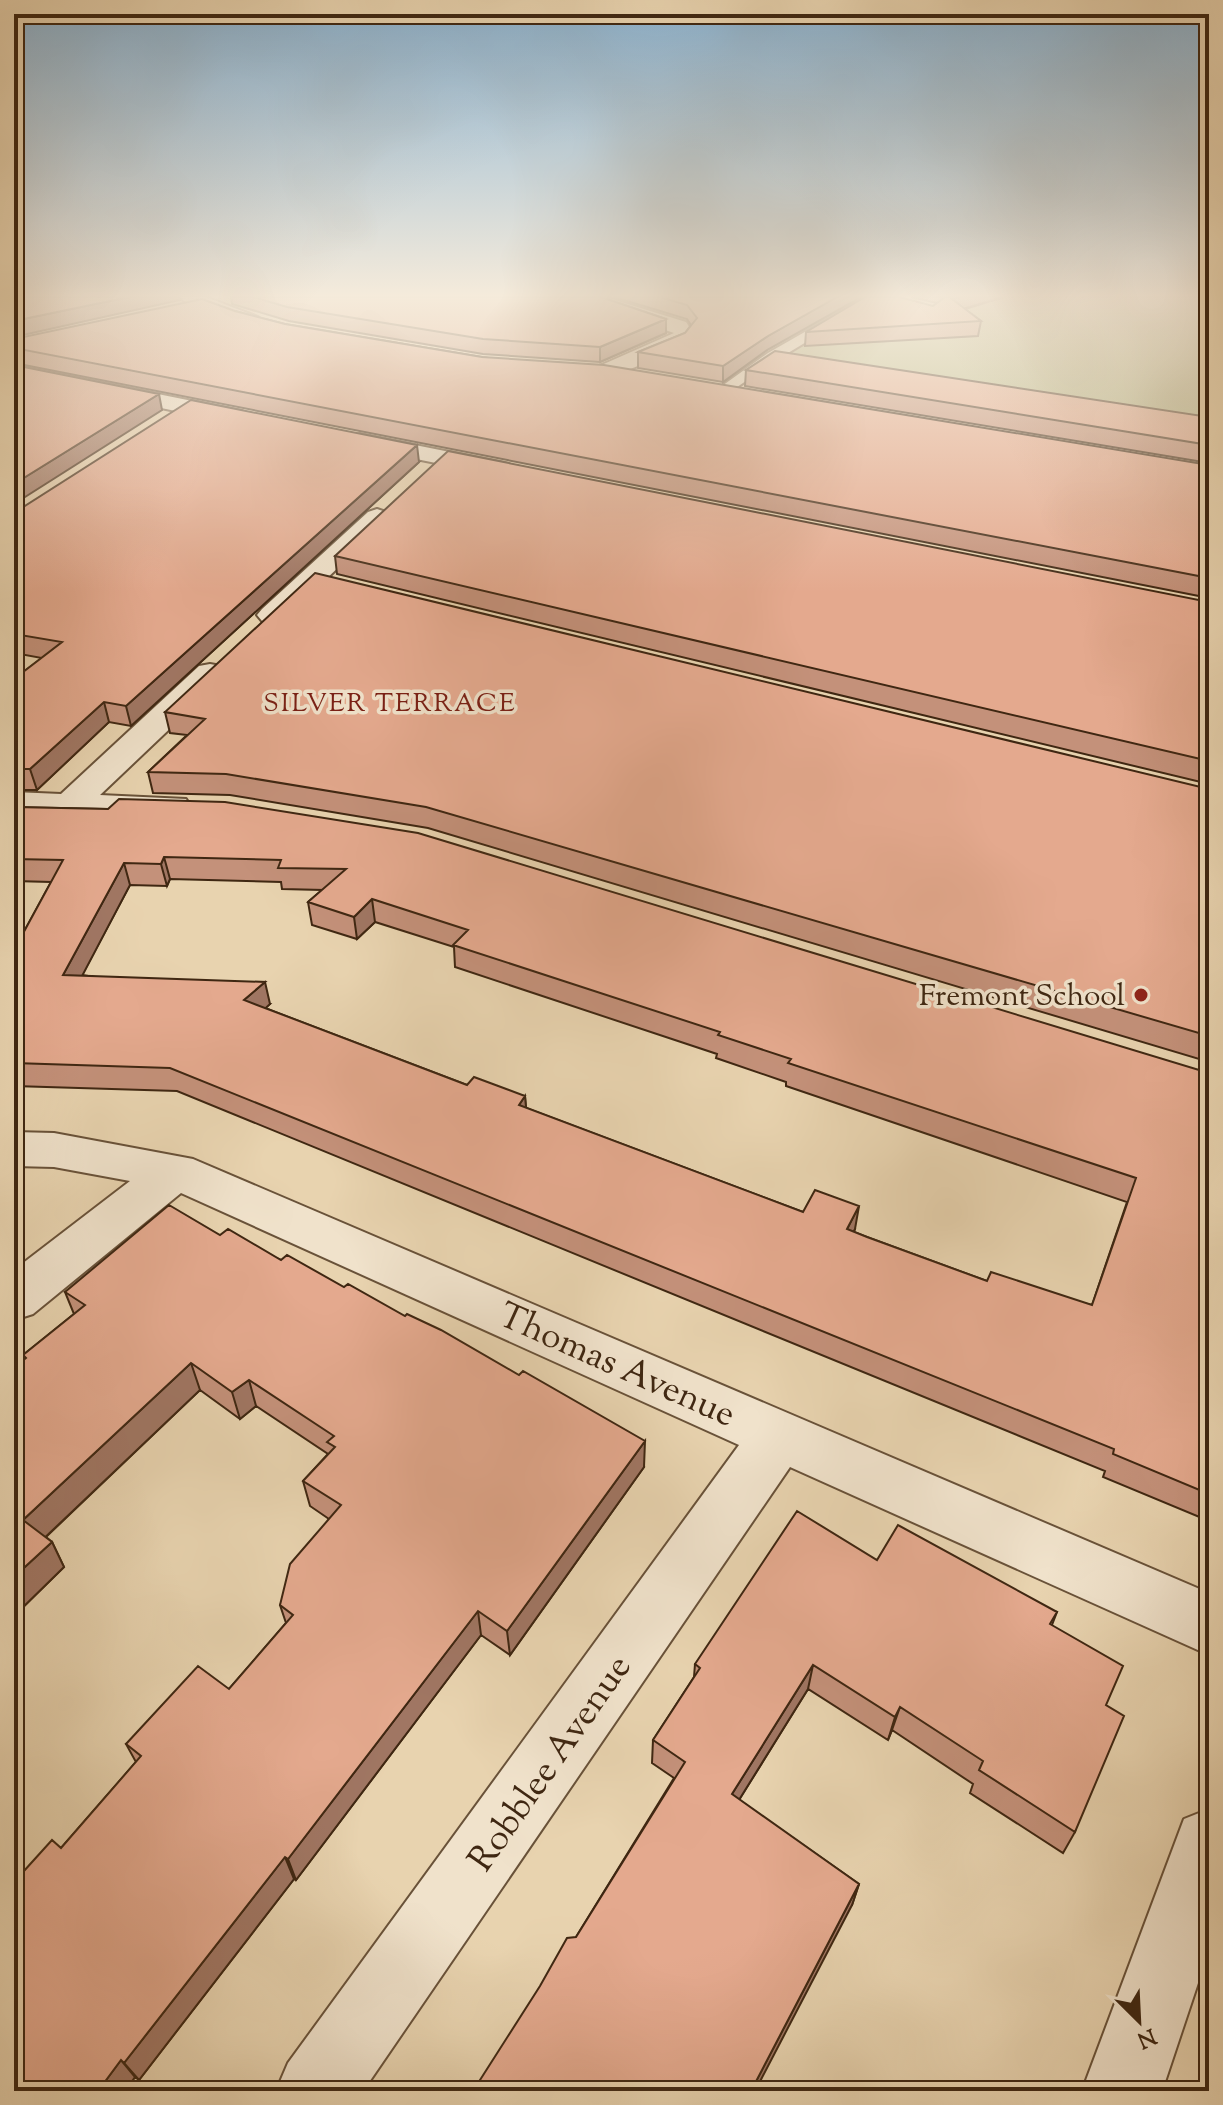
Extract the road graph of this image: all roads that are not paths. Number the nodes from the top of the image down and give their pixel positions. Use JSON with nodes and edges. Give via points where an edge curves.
{"nodes":[{"id":1,"x":131,"y":395,"type":"edge"},
{"id":2,"x":748,"y":395,"type":"edge"},
{"id":3,"x":753,"y":396,"type":"edge"},
{"id":4,"x":188,"y":407,"type":"junction"},
{"id":5,"x":262,"y":422,"type":"edge"},
{"id":6,"x":160,"y":425,"type":"edge"},
{"id":7,"x":337,"y":437,"type":"edge"},
{"id":8,"x":441,"y":458,"type":"junction"},
{"id":9,"x":517,"y":473,"type":"edge"},
{"id":10,"x":419,"y":478,"type":"edge"},
{"id":11,"x":397,"y":498,"type":"edge"},
{"id":12,"x":310,"y":579,"type":"junction"},
{"id":13,"x":341,"y":587,"type":"edge"},
{"id":14,"x":253,"y":633,"type":"edge"},
{"id":15,"x":230,"y":654,"type":"edge"},
{"id":16,"x":14,"y":803,"type":"edge"},
{"id":17,"x":69,"y":805,"type":"junction"},
{"id":18,"x":216,"y":808,"type":"edge"},
{"id":19,"x":14,"y":1149,"type":"edge"},
{"id":20,"x":176,"y":1171,"type":"junction"},
{"id":21,"x":14,"y":1299,"type":"edge"},
{"id":22,"x":780,"y":1434,"type":"junction"},
{"id":23,"x":1209,"y":1624,"type":"edge"},
{"id":24,"x":1209,"y":1844,"type":"edge"},
{"id":25,"x":316,"y":2091,"type":"edge"},
{"id":26,"x":1122,"y":2091,"type":"edge"}],
"edges":[{"from":1,"to":4,"type":"street"},
{"from":2,"to":3,"type":"street"},
{"from":4,"to":5,"type":"street"},
{"from":4,"to":6,"type":"street"},
{"from":7,"to":8,"type":"street"},
{"from":8,"to":9,"type":"street"},
{"from":8,"to":10,"type":"street"},
{"from":11,"to":12,"type":"street"},
{"from":12,"to":13,"type":"street"},
{"from":12,"to":14,"type":"street"},
{"from":15,"to":17,"type":"street"},
{"from":16,"to":17,"type":"street"},
{"from":17,"to":18,"type":"street"},
{"from":19,"to":20,"type":"street","name":"Thomas Avenue","via":[[54,1150]]},
{"from":20,"to":21,"type":"street"},
{"from":20,"to":22,"type":"street","name":"Thomas Avenue"},
{"from":22,"to":23,"type":"street","name":"Thomas Avenue"},
{"from":22,"to":25,"type":"street","name":"Robblee Avenue"},
{"from":24,"to":26,"type":"street"}]}
